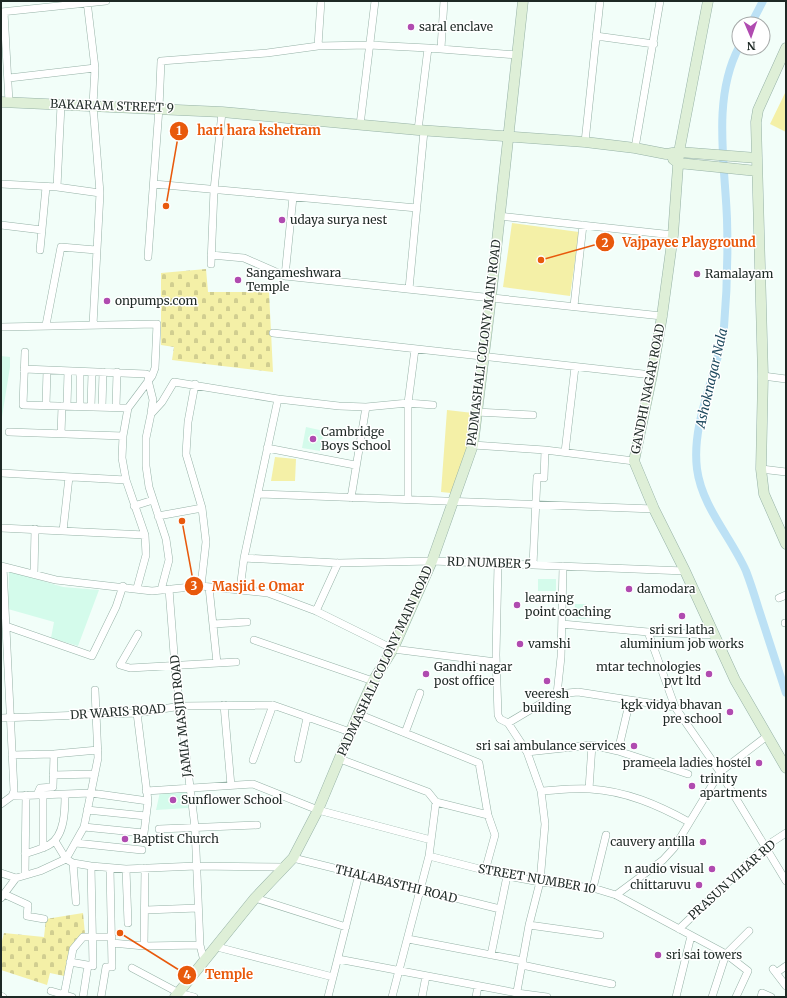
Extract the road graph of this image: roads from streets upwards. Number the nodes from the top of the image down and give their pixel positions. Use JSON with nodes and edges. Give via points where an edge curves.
{"nodes":[{"id":1,"x":106,"y":1,"type":"edge"},
{"id":2,"x":321,"y":1,"type":"edge"},
{"id":3,"x":375,"y":1,"type":"edge"},
{"id":4,"x":444,"y":1,"type":"edge"},
{"id":5,"x":523,"y":1,"type":"edge"},
{"id":6,"x":600,"y":1,"type":"edge"},
{"id":7,"x":660,"y":1,"type":"edge"},
{"id":8,"x":708,"y":1,"type":"edge"},
{"id":9,"x":87,"y":2,"type":"edge"},
{"id":10,"x":3,"y":12,"type":"edge"},
{"id":11,"x":596,"y":36,"type":"junction"},
{"id":12,"x":654,"y":44,"type":"junction"},
{"id":13,"x":369,"y":45,"type":"junction"},
{"id":14,"x":318,"y":46,"type":"junction"},
{"id":15,"x":428,"y":48,"type":"junction"},
{"id":16,"x":441,"y":48,"type":"junction"},
{"id":17,"x":786,"y":48,"type":"edge"},
{"id":18,"x":517,"y":55,"type":"junction"},
{"id":19,"x":95,"y":68,"type":"junction"},
{"id":20,"x":9,"y":78,"type":"junction"},
{"id":21,"x":5,"y":102,"type":"edge"},
{"id":22,"x":61,"y":105,"type":"junction"},
{"id":23,"x":93,"y":105,"type":"junction"},
{"id":24,"x":159,"y":108,"type":"junction"},
{"id":25,"x":222,"y":112,"type":"junction"},
{"id":26,"x":360,"y":125,"type":"junction"},
{"id":27,"x":421,"y":130,"type":"junction"},
{"id":28,"x":508,"y":137,"type":"junction"},
{"id":29,"x":585,"y":142,"type":"junction"},
{"id":30,"x":635,"y":148,"type":"junction"},
{"id":31,"x":682,"y":152,"type":"junction"},
{"id":32,"x":666,"y":154,"type":"junction"},
{"id":33,"x":752,"y":158,"type":"junction"},
{"id":34,"x":682,"y":164,"type":"junction"},
{"id":35,"x":752,"y":171,"type":"junction"},
{"id":36,"x":1,"y":184,"type":"edge"},
{"id":37,"x":154,"y":184,"type":"junction"},
{"id":38,"x":46,"y":187,"type":"junction"},
{"id":39,"x":56,"y":188,"type":"junction"},
{"id":40,"x":214,"y":190,"type":"junction"},
{"id":41,"x":100,"y":193,"type":"junction"},
{"id":42,"x":293,"y":197,"type":"junction"},
{"id":43,"x":417,"y":208,"type":"junction"},
{"id":44,"x":499,"y":216,"type":"junction"},
{"id":45,"x":583,"y":225,"type":"junction"},
{"id":46,"x":1,"y":226,"type":"edge"},
{"id":47,"x":42,"y":230,"type":"junction"},
{"id":48,"x":673,"y":235,"type":"junction"},
{"id":49,"x":40,"y":250,"type":"dead end"},
{"id":50,"x":96,"y":250,"type":"junction"},
{"id":51,"x":211,"y":255,"type":"junction"},
{"id":52,"x":148,"y":257,"type":"dead end"},
{"id":53,"x":211,"y":264,"type":"dead end"},
{"id":54,"x":285,"y":276,"type":"junction"},
{"id":55,"x":410,"y":289,"type":"junction"},
{"id":56,"x":491,"y":297,"type":"junction"},
{"id":57,"x":574,"y":306,"type":"junction"},
{"id":58,"x":662,"y":316,"type":"junction"},
{"id":59,"x":46,"y":325,"type":"junction"},
{"id":60,"x":93,"y":325,"type":"junction"},
{"id":61,"x":1,"y":327,"type":"edge"},
{"id":62,"x":273,"y":333,"type":"dead end"},
{"id":63,"x":415,"y":349,"type":"junction"},
{"id":64,"x":25,"y":352,"type":"dead end"},
{"id":65,"x":484,"y":357,"type":"junction"},
{"id":66,"x":575,"y":367,"type":"junction"},
{"id":67,"x":24,"y":369,"type":"junction"},
{"id":68,"x":47,"y":370,"type":"junction"},
{"id":69,"x":68,"y":371,"type":"junction"},
{"id":70,"x":80,"y":372,"type":"junction"},
{"id":71,"x":92,"y":372,"type":"junction"},
{"id":72,"x":103,"y":372,"type":"junction"},
{"id":73,"x":117,"y":372,"type":"junction"},
{"id":74,"x":652,"y":375,"type":"junction"},
{"id":75,"x":763,"y":376,"type":"junction"},
{"id":76,"x":150,"y":378,"type":"junction"},
{"id":77,"x":786,"y":379,"type":"edge"},
{"id":78,"x":195,"y":384,"type":"junction"},
{"id":79,"x":278,"y":399,"type":"junction"},
{"id":80,"x":408,"y":403,"type":"junction"},
{"id":81,"x":433,"y":405,"type":"dead end"},
{"id":82,"x":46,"y":406,"type":"junction"},
{"id":83,"x":64,"y":406,"type":"junction"},
{"id":84,"x":80,"y":406,"type":"junction"},
{"id":85,"x":91,"y":406,"type":"junction"},
{"id":86,"x":102,"y":407,"type":"junction"},
{"id":87,"x":116,"y":407,"type":"junction"},
{"id":88,"x":366,"y":407,"type":"junction"},
{"id":89,"x":128,"y":408,"type":"junction"},
{"id":90,"x":476,"y":412,"type":"junction"},
{"id":91,"x":151,"y":414,"type":"junction"},
{"id":92,"x":533,"y":415,"type":"dead end"},
{"id":93,"x":9,"y":432,"type":"dead end"},
{"id":94,"x":61,"y":434,"type":"junction"},
{"id":95,"x":123,"y":436,"type":"junction"},
{"id":96,"x":473,"y":446,"type":"junction"},
{"id":97,"x":267,"y":448,"type":"junction"},
{"id":98,"x":545,"y":450,"type":"junction"},
{"id":99,"x":565,"y":452,"type":"junction"},
{"id":100,"x":634,"y":461,"type":"junction"},
{"id":101,"x":355,"y":465,"type":"junction"},
{"id":102,"x":761,"y":469,"type":"junction"},
{"id":103,"x":786,"y":472,"type":"edge"},
{"id":104,"x":1,"y":473,"type":"edge"},
{"id":105,"x":69,"y":477,"type":"junction"},
{"id":106,"x":126,"y":480,"type":"junction"},
{"id":107,"x":260,"y":494,"type":"junction"},
{"id":108,"x":351,"y":498,"type":"junction"},
{"id":109,"x":152,"y":500,"type":"junction"},
{"id":110,"x":408,"y":500,"type":"junction"},
{"id":111,"x":454,"y":500,"type":"junction"},
{"id":112,"x":535,"y":504,"type":"junction"},
{"id":113,"x":134,"y":506,"type":"junction"},
{"id":114,"x":202,"y":508,"type":"junction"},
{"id":115,"x":654,"y":509,"type":"junction"},
{"id":116,"x":158,"y":516,"type":"junction"},
{"id":117,"x":1,"y":528,"type":"edge"},
{"id":118,"x":35,"y":529,"type":"junction"},
{"id":119,"x":63,"y":531,"type":"junction"},
{"id":120,"x":145,"y":535,"type":"junction"},
{"id":121,"x":786,"y":544,"type":"edge"},
{"id":122,"x":244,"y":558,"type":"junction"},
{"id":123,"x":432,"y":561,"type":"junction"},
{"id":124,"x":338,"y":563,"type":"junction"},
{"id":125,"x":498,"y":564,"type":"junction"},
{"id":126,"x":533,"y":565,"type":"junction"},
{"id":127,"x":2,"y":566,"type":"edge"},
{"id":128,"x":563,"y":566,"type":"junction"},
{"id":129,"x":685,"y":571,"type":"junction"},
{"id":130,"x":34,"y":574,"type":"junction"},
{"id":131,"x":123,"y":586,"type":"junction"},
{"id":132,"x":200,"y":586,"type":"junction"},
{"id":133,"x":209,"y":587,"type":"junction"},
{"id":134,"x":137,"y":588,"type":"junction"},
{"id":135,"x":165,"y":589,"type":"junction"},
{"id":136,"x":240,"y":589,"type":"junction"},
{"id":137,"x":316,"y":611,"type":"junction"},
{"id":138,"x":3,"y":617,"type":"edge"},
{"id":139,"x":247,"y":622,"type":"dead end"},
{"id":140,"x":212,"y":624,"type":"junction"},
{"id":141,"x":562,"y":624,"type":"junction"},
{"id":142,"x":6,"y":626,"type":"junction"},
{"id":143,"x":648,"y":632,"type":"junction"},
{"id":144,"x":138,"y":634,"type":"dead end"},
{"id":145,"x":715,"y":635,"type":"junction"},
{"id":146,"x":254,"y":640,"type":"dead end"},
{"id":147,"x":393,"y":649,"type":"junction"},
{"id":148,"x":236,"y":662,"type":"dead end"},
{"id":149,"x":496,"y":662,"type":"junction"},
{"id":150,"x":217,"y":663,"type":"junction"},
{"id":151,"x":175,"y":667,"type":"junction"},
{"id":152,"x":373,"y":681,"type":"junction"},
{"id":153,"x":96,"y":690,"type":"dead end"},
{"id":154,"x":420,"y":693,"type":"dead end"},
{"id":155,"x":556,"y":694,"type":"junction"},
{"id":156,"x":630,"y":700,"type":"junction"},
{"id":157,"x":224,"y":705,"type":"junction"},
{"id":158,"x":273,"y":705,"type":"junction"},
{"id":159,"x":181,"y":706,"type":"junction"},
{"id":160,"x":675,"y":707,"type":"junction"},
{"id":161,"x":137,"y":713,"type":"junction"},
{"id":162,"x":95,"y":714,"type":"junction"},
{"id":163,"x":358,"y":714,"type":"junction"},
{"id":164,"x":10,"y":717,"type":"junction"},
{"id":165,"x":1,"y":718,"type":"edge"},
{"id":166,"x":307,"y":718,"type":"junction"},
{"id":167,"x":508,"y":723,"type":"junction"},
{"id":168,"x":350,"y":732,"type":"junction"},
{"id":169,"x":405,"y":733,"type":"junction"},
{"id":170,"x":766,"y":736,"type":"junction"},
{"id":171,"x":592,"y":746,"type":"junction"},
{"id":172,"x":98,"y":750,"type":"junction"},
{"id":173,"x":618,"y":751,"type":"junction"},
{"id":174,"x":526,"y":752,"type":"junction"},
{"id":175,"x":54,"y":754,"type":"junction"},
{"id":176,"x":12,"y":756,"type":"junction"},
{"id":177,"x":340,"y":758,"type":"junction"},
{"id":178,"x":298,"y":759,"type":"dead end"},
{"id":179,"x":253,"y":760,"type":"dead end"},
{"id":180,"x":786,"y":768,"type":"edge"},
{"id":181,"x":720,"y":772,"type":"junction"},
{"id":182,"x":95,"y":774,"type":"junction"},
{"id":183,"x":688,"y":774,"type":"dead end"},
{"id":184,"x":53,"y":775,"type":"junction"},
{"id":185,"x":230,"y":786,"type":"junction"},
{"id":186,"x":590,"y":788,"type":"junction"},
{"id":187,"x":189,"y":789,"type":"junction"},
{"id":188,"x":146,"y":791,"type":"junction"},
{"id":189,"x":540,"y":791,"type":"junction"},
{"id":190,"x":91,"y":793,"type":"junction"},
{"id":191,"x":66,"y":794,"type":"junction"},
{"id":192,"x":26,"y":795,"type":"junction"},
{"id":193,"x":40,"y":795,"type":"junction"},
{"id":194,"x":12,"y":796,"type":"junction"},
{"id":195,"x":148,"y":801,"type":"junction"},
{"id":196,"x":436,"y":802,"type":"junction"},
{"id":197,"x":1,"y":804,"type":"edge"},
{"id":198,"x":87,"y":810,"type":"junction"},
{"id":199,"x":318,"y":810,"type":"junction"},
{"id":200,"x":488,"y":815,"type":"junction"},
{"id":201,"x":146,"y":816,"type":"junction"},
{"id":202,"x":689,"y":822,"type":"junction"},
{"id":203,"x":257,"y":825,"type":"dead end"},
{"id":204,"x":84,"y":826,"type":"junction"},
{"id":205,"x":195,"y":827,"type":"junction"},
{"id":206,"x":159,"y":829,"type":"dead end"},
{"id":207,"x":786,"y":834,"type":"edge"},
{"id":208,"x":606,"y":835,"type":"dead end"},
{"id":209,"x":430,"y":840,"type":"junction"},
{"id":210,"x":55,"y":841,"type":"junction"},
{"id":211,"x":76,"y":843,"type":"junction"},
{"id":212,"x":766,"y":846,"type":"junction"},
{"id":213,"x":42,"y":848,"type":"junction"},
{"id":214,"x":142,"y":850,"type":"dead end"},
{"id":215,"x":25,"y":854,"type":"junction"},
{"id":216,"x":429,"y":856,"type":"junction"},
{"id":217,"x":293,"y":858,"type":"junction"},
{"id":218,"x":70,"y":861,"type":"junction"},
{"id":219,"x":91,"y":866,"type":"junction"},
{"id":220,"x":196,"y":866,"type":"junction"},
{"id":221,"x":284,"y":867,"type":"junction"},
{"id":222,"x":110,"y":868,"type":"junction"},
{"id":223,"x":145,"y":868,"type":"junction"},
{"id":224,"x":126,"y":869,"type":"junction"},
{"id":225,"x":485,"y":871,"type":"junction"},
{"id":226,"x":1,"y":873,"type":"edge"},
{"id":227,"x":25,"y":874,"type":"junction"},
{"id":228,"x":359,"y":874,"type":"junction"},
{"id":229,"x":507,"y":876,"type":"junction"},
{"id":230,"x":16,"y":878,"type":"junction"},
{"id":231,"x":786,"y":881,"type":"edge"},
{"id":232,"x":540,"y":882,"type":"junction"},
{"id":233,"x":593,"y":888,"type":"junction"},
{"id":234,"x":419,"y":889,"type":"junction"},
{"id":235,"x":616,"y":895,"type":"junction"},
{"id":236,"x":3,"y":896,"type":"edge"},
{"id":237,"x":255,"y":898,"type":"junction"},
{"id":238,"x":76,"y":902,"type":"dead end"},
{"id":239,"x":198,"y":908,"type":"junction"},
{"id":240,"x":500,"y":909,"type":"junction"},
{"id":241,"x":146,"y":910,"type":"junction"},
{"id":242,"x":44,"y":919,"type":"dead end"},
{"id":243,"x":128,"y":923,"type":"dead end"},
{"id":244,"x":529,"y":925,"type":"junction"},
{"id":245,"x":346,"y":927,"type":"junction"},
{"id":246,"x":679,"y":929,"type":"junction"},
{"id":247,"x":749,"y":932,"type":"dead end"},
{"id":248,"x":600,"y":935,"type":"dead end"},
{"id":249,"x":691,"y":936,"type":"junction"},
{"id":250,"x":94,"y":938,"type":"junction"},
{"id":251,"x":408,"y":939,"type":"junction"},
{"id":252,"x":112,"y":940,"type":"junction"},
{"id":253,"x":200,"y":945,"type":"junction"},
{"id":254,"x":144,"y":946,"type":"junction"},
{"id":255,"x":217,"y":947,"type":"junction"},
{"id":256,"x":726,"y":954,"type":"junction"},
{"id":257,"x":491,"y":956,"type":"junction"},
{"id":258,"x":338,"y":959,"type":"junction"},
{"id":259,"x":204,"y":961,"type":"junction"},
{"id":260,"x":70,"y":962,"type":"junction"},
{"id":261,"x":522,"y":963,"type":"junction"},
{"id":262,"x":88,"y":965,"type":"junction"},
{"id":263,"x":786,"y":966,"type":"edge"},
{"id":264,"x":132,"y":968,"type":"dead end"},
{"id":265,"x":399,"y":970,"type":"junction"},
{"id":266,"x":426,"y":976,"type":"junction"},
{"id":267,"x":333,"y":977,"type":"junction"},
{"id":268,"x":612,"y":984,"type":"dead end"},
{"id":269,"x":478,"y":986,"type":"junction"},
{"id":270,"x":786,"y":986,"type":"edge"},
{"id":271,"x":51,"y":991,"type":"dead end"},
{"id":272,"x":64,"y":995,"type":"junction"},
{"id":273,"x":177,"y":995,"type":"edge"},
{"id":274,"x":517,"y":995,"type":"edge"},
{"id":275,"x":72,"y":997,"type":"edge"},
{"id":276,"x":82,"y":997,"type":"edge"},
{"id":277,"x":101,"y":997,"type":"edge"},
{"id":278,"x":194,"y":997,"type":"edge"},
{"id":279,"x":328,"y":997,"type":"edge"},
{"id":280,"x":392,"y":997,"type":"edge"},
{"id":281,"x":422,"y":997,"type":"edge"},
{"id":282,"x":476,"y":997,"type":"edge"},
{"id":283,"x":547,"y":997,"type":"edge"},
{"id":284,"x":676,"y":997,"type":"edge"},
{"id":285,"x":712,"y":997,"type":"edge"},
{"id":286,"x":736,"y":997,"type":"edge"},
{"id":287,"x":761,"y":997,"type":"edge"},
{"id":288,"x":772,"y":997,"type":"edge"}],
"edges":[{"from":1,"to":9,"type":"street"},
{"from":2,"to":14,"type":"street"},
{"from":3,"to":13,"type":"street"},
{"from":4,"to":16,"type":"street"},
{"from":5,"to":18,"type":"street","name":"PADMASHALI COLONY MAIN ROAD"},
{"from":6,"to":11,"type":"street"},
{"from":7,"to":12,"type":"street"},
{"from":8,"to":31,"type":"street","name":"GANDHI NAGAR ROAD"},
{"from":9,"to":10,"type":"street"},
{"from":9,"to":19,"type":"street"},
{"from":10,"to":20,"type":"street"},
{"from":11,"to":12,"type":"street"},
{"from":11,"to":29,"type":"street"},
{"from":12,"to":30,"type":"street"},
{"from":13,"to":14,"type":"street"},
{"from":13,"to":15,"type":"street"},
{"from":13,"to":26,"type":"street"},
{"from":14,"to":24,"type":"street","via":[[267,53],[161,61]]},
{"from":15,"to":16,"type":"street"},
{"from":15,"to":27,"type":"street"},
{"from":16,"to":18,"type":"street"},
{"from":17,"to":33,"type":"street","via":[[758,110]]},
{"from":18,"to":28,"type":"street","name":"PADMASHALI COLONY MAIN ROAD"},
{"from":19,"to":20,"type":"street"},
{"from":19,"to":23,"type":"street"},
{"from":20,"to":21,"type":"street"},
{"from":21,"to":22,"type":"street","name":"BAKARAM STREET 9"},
{"from":22,"to":23,"type":"street","name":"BAKARAM STREET 9"},
{"from":22,"to":39,"type":"street"},
{"from":23,"to":24,"type":"street","name":"BAKARAM STREET 9"},
{"from":23,"to":41,"type":"street"},
{"from":24,"to":25,"type":"street","name":"BAKARAM STREET 9"},
{"from":24,"to":37,"type":"street"},
{"from":25,"to":26,"type":"street","name":"BAKARAM STREET 9"},
{"from":25,"to":40,"type":"street"},
{"from":26,"to":27,"type":"street","name":"BAKARAM STREET 9"},
{"from":27,"to":28,"type":"street","name":"BAKARAM STREET 9"},
{"from":27,"to":43,"type":"street"},
{"from":28,"to":29,"type":"street","name":"BAKARAM STREET 9"},
{"from":28,"to":44,"type":"street","name":"PADMASHALI COLONY MAIN ROAD"},
{"from":29,"to":30,"type":"street","name":"BAKARAM STREET 9"},
{"from":30,"to":32,"type":"street","name":"BAKARAM STREET 9"},
{"from":31,"to":32,"type":"street"},
{"from":31,"to":33,"type":"street"},
{"from":31,"to":34,"type":"street","name":"GANDHI NAGAR ROAD"},
{"from":32,"to":34,"type":"street"},
{"from":33,"to":35,"type":"street"},
{"from":34,"to":35,"type":"street"},
{"from":34,"to":48,"type":"street","name":"GANDHI NAGAR ROAD"},
{"from":35,"to":75,"type":"street"},
{"from":36,"to":38,"type":"street"},
{"from":37,"to":40,"type":"street"},
{"from":37,"to":52,"type":"street"},
{"from":38,"to":39,"type":"street"},
{"from":38,"to":47,"type":"street"},
{"from":39,"to":41,"type":"street"},
{"from":40,"to":42,"type":"street"},
{"from":40,"to":51,"type":"street"},
{"from":41,"to":50,"type":"street"},
{"from":42,"to":43,"type":"street"},
{"from":42,"to":54,"type":"street"},
{"from":43,"to":55,"type":"street"},
{"from":44,"to":45,"type":"street"},
{"from":44,"to":56,"type":"street","name":"PADMASHALI COLONY MAIN ROAD"},
{"from":45,"to":48,"type":"street"},
{"from":45,"to":57,"type":"street"},
{"from":46,"to":47,"type":"street"},
{"from":47,"to":49,"type":"street"},
{"from":48,"to":58,"type":"street","name":"GANDHI NAGAR ROAD"},
{"from":50,"to":59,"type":"street","via":[[60,247]]},
{"from":50,"to":60,"type":"street"},
{"from":51,"to":53,"type":"street"},
{"from":51,"to":54,"type":"street","via":[[244,258]]},
{"from":54,"to":55,"type":"street"},
{"from":55,"to":56,"type":"street"},
{"from":56,"to":57,"type":"street"},
{"from":56,"to":65,"type":"street","name":"PADMASHALI COLONY MAIN ROAD"},
{"from":57,"to":58,"type":"street"},
{"from":58,"to":74,"type":"street","name":"GANDHI NAGAR ROAD"},
{"from":59,"to":60,"type":"street"},
{"from":59,"to":61,"type":"street"},
{"from":60,"to":76,"type":"street","via":[[157,324],[154,368]]},
{"from":62,"to":63,"type":"street"},
{"from":63,"to":65,"type":"street"},
{"from":63,"to":80,"type":"street"},
{"from":64,"to":67,"type":"street"},
{"from":65,"to":66,"type":"street"},
{"from":65,"to":90,"type":"street","name":"PADMASHALI COLONY MAIN ROAD"},
{"from":66,"to":74,"type":"street"},
{"from":66,"to":99,"type":"street"},
{"from":67,"to":68,"type":"street"},
{"from":67,"to":82,"type":"street","via":[[23,405]]},
{"from":68,"to":69,"type":"street"},
{"from":68,"to":82,"type":"street"},
{"from":69,"to":70,"type":"street"},
{"from":69,"to":83,"type":"street"},
{"from":70,"to":71,"type":"street"},
{"from":70,"to":84,"type":"street"},
{"from":71,"to":72,"type":"street"},
{"from":71,"to":85,"type":"street"},
{"from":72,"to":73,"type":"street"},
{"from":72,"to":86,"type":"street"},
{"from":73,"to":76,"type":"street","via":[[146,374]]},
{"from":73,"to":87,"type":"street"},
{"from":74,"to":100,"type":"street","name":"GANDHI NAGAR ROAD"},
{"from":75,"to":77,"type":"street"},
{"from":75,"to":102,"type":"street"},
{"from":76,"to":89,"type":"street"},
{"from":76,"to":91,"type":"street","name":"JAMIA MASJID ROAD","via":[[153,400]]},
{"from":78,"to":79,"type":"street"},
{"from":78,"to":91,"type":"street","via":[[174,382]]},
{"from":78,"to":114,"type":"street","via":[[188,422],[186,454]]},
{"from":79,"to":88,"type":"street"},
{"from":79,"to":97,"type":"street"},
{"from":80,"to":81,"type":"street"},
{"from":80,"to":88,"type":"street"},
{"from":80,"to":110,"type":"street"},
{"from":82,"to":83,"type":"street"},
{"from":83,"to":84,"type":"street"},
{"from":83,"to":94,"type":"street"},
{"from":84,"to":85,"type":"street"},
{"from":85,"to":86,"type":"street"},
{"from":86,"to":87,"type":"street"},
{"from":87,"to":89,"type":"street"},
{"from":88,"to":101,"type":"street"},
{"from":89,"to":95,"type":"street"},
{"from":90,"to":92,"type":"street"},
{"from":90,"to":96,"type":"street","name":"PADMASHALI COLONY MAIN ROAD"},
{"from":91,"to":109,"type":"street","name":"JAMIA MASJID ROAD","via":[[146,438],[146,466]]},
{"from":93,"to":94,"type":"street"},
{"from":94,"to":95,"type":"street"},
{"from":95,"to":106,"type":"street","via":[[122,458]]},
{"from":96,"to":98,"type":"street"},
{"from":96,"to":111,"type":"street","name":"PADMASHALI COLONY MAIN ROAD"},
{"from":97,"to":101,"type":"street"},
{"from":97,"to":107,"type":"street"},
{"from":98,"to":99,"type":"street"},
{"from":98,"to":112,"type":"street","via":[[544,478],[537,477]]},
{"from":99,"to":100,"type":"street"},
{"from":100,"to":115,"type":"street","name":"GANDHI NAGAR ROAD"},
{"from":101,"to":108,"type":"street"},
{"from":102,"to":103,"type":"street"},
{"from":102,"to":121,"type":"street","via":[[764,494]]},
{"from":104,"to":105,"type":"street"},
{"from":105,"to":106,"type":"street"},
{"from":105,"to":119,"type":"street"},
{"from":106,"to":113,"type":"street"},
{"from":107,"to":108,"type":"street"},
{"from":107,"to":122,"type":"street"},
{"from":108,"to":110,"type":"street"},
{"from":109,"to":113,"type":"street"},
{"from":109,"to":116,"type":"street","name":"JAMIA MASJID ROAD"},
{"from":110,"to":111,"type":"street"},
{"from":111,"to":112,"type":"street"},
{"from":111,"to":123,"type":"street","name":"PADMASHALI COLONY MAIN ROAD"},
{"from":112,"to":115,"type":"street"},
{"from":112,"to":126,"type":"street"},
{"from":113,"to":120,"type":"street"},
{"from":114,"to":116,"type":"street"},
{"from":114,"to":132,"type":"street","via":[[206,542]]},
{"from":115,"to":129,"type":"street","name":"GANDHI NAGAR ROAD"},
{"from":116,"to":135,"type":"street","name":"JAMIA MASJID ROAD","via":[[166,539],[169,560]]},
{"from":117,"to":118,"type":"street"},
{"from":118,"to":119,"type":"street"},
{"from":118,"to":130,"type":"street"},
{"from":119,"to":120,"type":"street"},
{"from":120,"to":134,"type":"street","via":[[146,555]]},
{"from":122,"to":124,"type":"street","name":"RD NUMBER 5"},
{"from":122,"to":136,"type":"street"},
{"from":123,"to":124,"type":"street","name":"RD NUMBER 5"},
{"from":123,"to":125,"type":"street","name":"RD NUMBER 5"},
{"from":123,"to":147,"type":"street","name":"PADMASHALI COLONY MAIN ROAD"},
{"from":124,"to":137,"type":"street"},
{"from":125,"to":126,"type":"street","name":"RD NUMBER 5"},
{"from":125,"to":149,"type":"street"},
{"from":126,"to":128,"type":"street","name":"RD NUMBER 5"},
{"from":127,"to":130,"type":"street"},
{"from":127,"to":138,"type":"street"},
{"from":128,"to":129,"type":"street","name":"RD NUMBER 5"},
{"from":128,"to":141,"type":"street"},
{"from":129,"to":145,"type":"street","name":"GANDHI NAGAR ROAD"},
{"from":130,"to":131,"type":"street","via":[[56,580]]},
{"from":131,"to":134,"type":"street"},
{"from":131,"to":142,"type":"street","via":[[116,607],[92,656]]},
{"from":132,"to":133,"type":"street"},
{"from":132,"to":135,"type":"street"},
{"from":133,"to":136,"type":"street"},
{"from":133,"to":140,"type":"street"},
{"from":134,"to":135,"type":"street","via":[[152,591]]},
{"from":135,"to":151,"type":"street","name":"JAMIA MASJID ROAD"},
{"from":136,"to":137,"type":"street","via":[[268,593]]},
{"from":137,"to":147,"type":"street"},
{"from":138,"to":142,"type":"street"},
{"from":139,"to":140,"type":"street"},
{"from":140,"to":150,"type":"street"},
{"from":141,"to":143,"type":"street"},
{"from":141,"to":155,"type":"street"},
{"from":142,"to":164,"type":"street"},
{"from":143,"to":145,"type":"street"},
{"from":143,"to":160,"type":"street"},
{"from":144,"to":151,"type":"street","via":[[120,665],[130,668]]},
{"from":145,"to":170,"type":"street","name":"GANDHI NAGAR ROAD","via":[[735,680]]},
{"from":146,"to":152,"type":"street"},
{"from":147,"to":149,"type":"street"},
{"from":147,"to":152,"type":"street","name":"PADMASHALI COLONY MAIN ROAD"},
{"from":148,"to":150,"type":"street"},
{"from":149,"to":167,"type":"street","via":[[498,715]]},
{"from":150,"to":151,"type":"street"},
{"from":151,"to":159,"type":"street","name":"JAMIA MASJID ROAD"},
{"from":152,"to":163,"type":"street","name":"PADMASHALI COLONY MAIN ROAD"},
{"from":153,"to":162,"type":"street"},
{"from":154,"to":169,"type":"street"},
{"from":155,"to":156,"type":"street","via":[[578,692]]},
{"from":155,"to":167,"type":"street"},
{"from":156,"to":160,"type":"street"},
{"from":156,"to":173,"type":"street"},
{"from":157,"to":158,"type":"street","name":"DR WARIS ROAD"},
{"from":157,"to":159,"type":"street","name":"DR WARIS ROAD"},
{"from":157,"to":185,"type":"street"},
{"from":158,"to":166,"type":"street","name":"DR WARIS ROAD"},
{"from":158,"to":179,"type":"street"},
{"from":159,"to":161,"type":"street","name":"DR WARIS ROAD"},
{"from":159,"to":187,"type":"street","name":"JAMIA MASJID ROAD"},
{"from":160,"to":181,"type":"street"},
{"from":161,"to":162,"type":"street","name":"DR WARIS ROAD"},
{"from":161,"to":188,"type":"street"},
{"from":162,"to":164,"type":"street","name":"DR WARIS ROAD"},
{"from":162,"to":172,"type":"street"},
{"from":163,"to":168,"type":"street","name":"PADMASHALI COLONY MAIN ROAD"},
{"from":163,"to":169,"type":"street"},
{"from":164,"to":165,"type":"street","name":"DR WARIS ROAD"},
{"from":164,"to":176,"type":"street"},
{"from":166,"to":168,"type":"street","name":"DR WARIS ROAD"},
{"from":166,"to":178,"type":"street"},
{"from":167,"to":174,"type":"street"},
{"from":168,"to":177,"type":"street","name":"PADMASHALI COLONY MAIN ROAD"},
{"from":169,"to":200,"type":"street","via":[[478,763]]},
{"from":170,"to":180,"type":"street","name":"GANDHI NAGAR ROAD"},
{"from":170,"to":181,"type":"street"},
{"from":171,"to":173,"type":"street"},
{"from":171,"to":174,"type":"street"},
{"from":171,"to":186,"type":"street"},
{"from":172,"to":175,"type":"street"},
{"from":172,"to":182,"type":"street"},
{"from":173,"to":183,"type":"street"},
{"from":174,"to":189,"type":"street"},
{"from":175,"to":176,"type":"street"},
{"from":175,"to":184,"type":"street"},
{"from":176,"to":194,"type":"street"},
{"from":177,"to":196,"type":"street","via":[[428,792]]},
{"from":177,"to":199,"type":"street","name":"PADMASHALI COLONY MAIN ROAD"},
{"from":181,"to":202,"type":"street"},
{"from":181,"to":212,"type":"street"},
{"from":182,"to":184,"type":"street"},
{"from":182,"to":190,"type":"street"},
{"from":184,"to":193,"type":"street","via":[[53,787],[40,788]]},
{"from":185,"to":187,"type":"street"},
{"from":185,"to":199,"type":"street","via":[[252,784]]},
{"from":186,"to":189,"type":"street"},
{"from":186,"to":202,"type":"street","via":[[647,801]]},
{"from":187,"to":188,"type":"street"},
{"from":187,"to":205,"type":"street","name":"JAMIA MASJID ROAD"},
{"from":188,"to":195,"type":"street"},
{"from":189,"to":232,"type":"street","via":[[545,824]]},
{"from":190,"to":191,"type":"street"},
{"from":190,"to":195,"type":"street"},
{"from":190,"to":198,"type":"street"},
{"from":191,"to":193,"type":"street"},
{"from":191,"to":210,"type":"street","via":[[66,815]]},
{"from":192,"to":193,"type":"street"},
{"from":192,"to":194,"type":"street"},
{"from":192,"to":215,"type":"street"},
{"from":193,"to":213,"type":"street"},
{"from":194,"to":197,"type":"street"},
{"from":195,"to":201,"type":"street"},
{"from":196,"to":200,"type":"street"},
{"from":196,"to":209,"type":"street"},
{"from":198,"to":201,"type":"street"},
{"from":198,"to":204,"type":"street"},
{"from":199,"to":209,"type":"street"},
{"from":199,"to":217,"type":"street","name":"PADMASHALI COLONY MAIN ROAD"},
{"from":200,"to":225,"type":"street","via":[[495,835]]},
{"from":201,"to":204,"type":"street","via":[[144,833]]},
{"from":202,"to":235,"type":"street","via":[[674,848],[663,860]]},
{"from":203,"to":205,"type":"street"},
{"from":204,"to":211,"type":"street"},
{"from":205,"to":206,"type":"street"},
{"from":205,"to":220,"type":"street","name":"JAMIA MASJID ROAD"},
{"from":207,"to":212,"type":"street","name":"PRASUN VIHAR RD"},
{"from":208,"to":233,"type":"street"},
{"from":209,"to":216,"type":"street"},
{"from":210,"to":213,"type":"street"},
{"from":210,"to":218,"type":"street"},
{"from":211,"to":214,"type":"street"},
{"from":211,"to":218,"type":"street"},
{"from":212,"to":231,"type":"street"},
{"from":212,"to":246,"type":"street","name":"PRASUN VIHAR RD"},
{"from":213,"to":215,"type":"street"},
{"from":215,"to":227,"type":"street"},
{"from":216,"to":225,"type":"street","name":"STREET NUMBER 10"},
{"from":216,"to":234,"type":"street"},
{"from":217,"to":221,"type":"street","name":"PADMASHALI COLONY MAIN ROAD"},
{"from":217,"to":228,"type":"street","name":"THALABASTHI ROAD"},
{"from":218,"to":219,"type":"street"},
{"from":218,"to":227,"type":"street"},
{"from":218,"to":238,"type":"street"},
{"from":219,"to":222,"type":"street"},
{"from":219,"to":250,"type":"street"},
{"from":220,"to":221,"type":"street"},
{"from":220,"to":223,"type":"street"},
{"from":220,"to":239,"type":"street","name":"JAMIA MASJID ROAD"},
{"from":221,"to":237,"type":"street","name":"PADMASHALI COLONY MAIN ROAD"},
{"from":222,"to":224,"type":"street"},
{"from":222,"to":252,"type":"street"},
{"from":223,"to":224,"type":"street"},
{"from":223,"to":241,"type":"street"},
{"from":224,"to":243,"type":"street"},
{"from":225,"to":229,"type":"street","name":"STREET NUMBER 10"},
{"from":226,"to":230,"type":"street"},
{"from":227,"to":230,"type":"street"},
{"from":228,"to":234,"type":"street","name":"THALABASTHI ROAD"},
{"from":228,"to":245,"type":"street"},
{"from":229,"to":232,"type":"street","name":"STREET NUMBER 10"},
{"from":229,"to":240,"type":"street"},
{"from":230,"to":236,"type":"street"},
{"from":232,"to":233,"type":"street","name":"STREET NUMBER 10"},
{"from":232,"to":244,"type":"street"},
{"from":233,"to":235,"type":"street","name":"STREET NUMBER 10"},
{"from":234,"to":240,"type":"street","name":"THALABASTHI ROAD"},
{"from":234,"to":251,"type":"street"},
{"from":235,"to":246,"type":"street","name":"STREET NUMBER 10"},
{"from":236,"to":242,"type":"street","via":[[28,905],[27,916]]},
{"from":237,"to":245,"type":"street"},
{"from":237,"to":255,"type":"street","name":"PADMASHALI COLONY MAIN ROAD"},
{"from":239,"to":241,"type":"street"},
{"from":239,"to":253,"type":"street","name":"JAMIA MASJID ROAD"},
{"from":240,"to":257,"type":"street"},
{"from":241,"to":254,"type":"street"},
{"from":244,"to":248,"type":"street"},
{"from":244,"to":261,"type":"street"},
{"from":245,"to":258,"type":"street"},
{"from":246,"to":249,"type":"street","name":"STREET NUMBER 10"},
{"from":247,"to":256,"type":"street"},
{"from":249,"to":256,"type":"street","name":"STREET NUMBER 10"},
{"from":249,"to":284,"type":"street"},
{"from":250,"to":252,"type":"street"},
{"from":250,"to":260,"type":"street","via":[[83,937],[73,949]]},
{"from":250,"to":262,"type":"street","via":[[93,966]]},
{"from":251,"to":257,"type":"street"},
{"from":251,"to":265,"type":"street"},
{"from":252,"to":254,"type":"street"},
{"from":252,"to":277,"type":"street","via":[[112,967],[106,967]]},
{"from":253,"to":254,"type":"street"},
{"from":253,"to":259,"type":"street","name":"JAMIA MASJID ROAD"},
{"from":255,"to":259,"type":"street","name":"PADMASHALI COLONY MAIN ROAD"},
{"from":255,"to":267,"type":"street"},
{"from":256,"to":285,"type":"street"},
{"from":256,"to":286,"type":"street","name":"STREET NUMBER 10","via":[[748,971]]},
{"from":257,"to":261,"type":"street"},
{"from":258,"to":265,"type":"street"},
{"from":258,"to":267,"type":"street"},
{"from":259,"to":273,"type":"street","name":"PADMASHALI COLONY MAIN ROAD"},
{"from":260,"to":262,"type":"street"},
{"from":260,"to":272,"type":"street"},
{"from":261,"to":268,"type":"street"},
{"from":261,"to":274,"type":"street"},
{"from":262,"to":276,"type":"street"},
{"from":263,"to":270,"type":"street","via":[[774,971]]},
{"from":264,"to":273,"type":"street"},
{"from":265,"to":266,"type":"street"},
{"from":265,"to":280,"type":"street"},
{"from":266,"to":269,"type":"street"},
{"from":266,"to":281,"type":"street"},
{"from":267,"to":279,"type":"street"},
{"from":269,"to":274,"type":"street"},
{"from":269,"to":282,"type":"street"},
{"from":271,"to":272,"type":"street"},
{"from":272,"to":275,"type":"street"},
{"from":273,"to":278,"type":"street"},
{"from":274,"to":283,"type":"street"},
{"from":287,"to":288,"type":"street","via":[[762,993]]}]}
